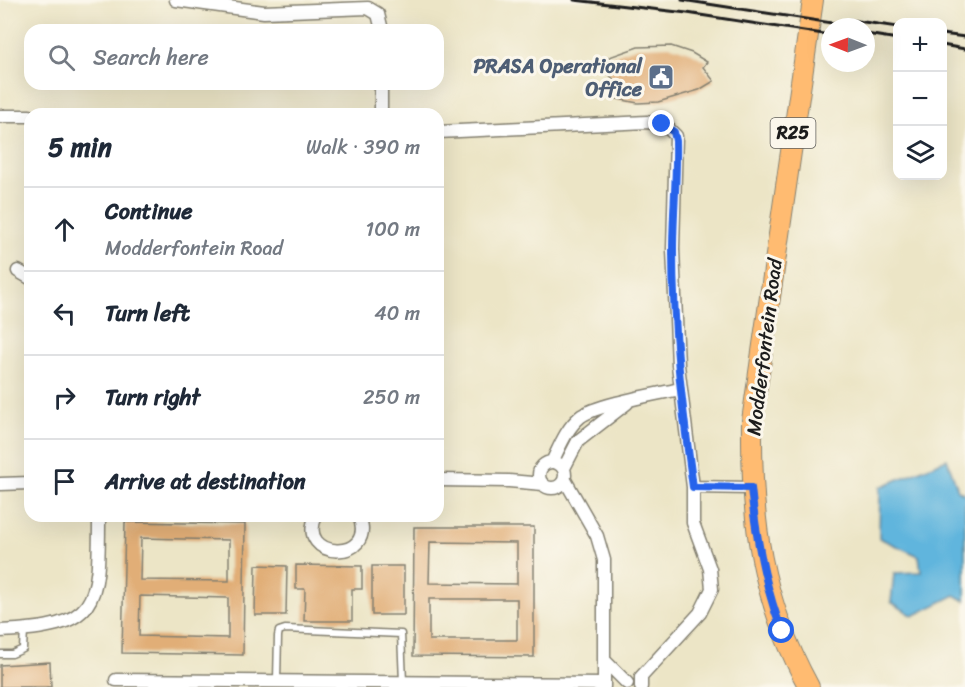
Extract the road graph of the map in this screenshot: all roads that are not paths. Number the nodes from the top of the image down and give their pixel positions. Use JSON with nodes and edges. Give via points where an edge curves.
{"nodes":[{"id":1,"x":176,"y":0,"type":"edge"},
{"id":2,"x":813,"y":0,"type":"edge"},
{"id":3,"x":380,"y":24,"type":"edge"},
{"id":4,"x":381,"y":90,"type":"edge"},
{"id":5,"x":381,"y":108,"type":"edge"},
{"id":6,"x":0,"y":116,"type":"edge"},
{"id":7,"x":24,"y":116,"type":"edge"},
{"id":8,"x":444,"y":132,"type":"edge"},
{"id":9,"x":18,"y":271,"type":"dead end"},
{"id":10,"x":24,"y":274,"type":"edge"},
{"id":11,"x":680,"y":388,"type":"junction"},
{"id":12,"x":628,"y":402,"type":"junction"},
{"id":13,"x":579,"y":418,"type":"junction"},
{"id":14,"x":590,"y":431,"type":"junction"},
{"id":15,"x":553,"y":475,"type":"junction"},
{"id":16,"x":444,"y":480,"type":"edge"},
{"id":17,"x":24,"y":483,"type":"edge"},
{"id":18,"x":0,"y":484,"type":"edge"},
{"id":19,"x":693,"y":487,"type":"junction"},
{"id":20,"x":751,"y":488,"type":"junction"},
{"id":21,"x":99,"y":522,"type":"edge"},
{"id":22,"x":315,"y":522,"type":"edge"},
{"id":23,"x":361,"y":522,"type":"edge"},
{"id":24,"x":24,"y":630,"type":"junction"},
{"id":25,"x":0,"y":631,"type":"edge"},
{"id":26,"x":0,"y":654,"type":"edge"},
{"id":27,"x":604,"y":660,"type":"junction"},
{"id":28,"x":116,"y":680,"type":"dead end"},
{"id":29,"x":277,"y":680,"type":"junction"},
{"id":30,"x":403,"y":682,"type":"junction"},
{"id":31,"x":624,"y":685,"type":"edge"},
{"id":32,"x":641,"y":685,"type":"edge"},
{"id":33,"x":604,"y":686,"type":"edge"},
{"id":34,"x":809,"y":687,"type":"edge"}],
"edges":[{"from":1,"to":3,"type":"street","via":[[264,12],[368,8],[378,14]]},
{"from":2,"to":20,"type":"main road","name":"Modderfontein Road","number":"R25","via":[[752,421]]},
{"from":4,"to":5,"type":"street"},
{"from":6,"to":7,"type":"street"},
{"from":8,"to":11,"type":"street","via":[[647,122],[670,128],[676,141],[673,249]]},
{"from":9,"to":10,"type":"street"},
{"from":11,"to":12,"type":"street"},
{"from":11,"to":19,"type":"street"},
{"from":12,"to":13,"type":"street","via":[[592,410]]},
{"from":12,"to":14,"type":"street"},
{"from":13,"to":14,"type":"street"},
{"from":13,"to":15,"type":"street","via":[[568,430]]},
{"from":14,"to":15,"type":"street"},
{"from":15,"to":16,"type":"street","via":[[509,481]]},
{"from":15,"to":27,"type":"street","via":[[597,536],[604,560]]},
{"from":17,"to":18,"type":"street"},
{"from":19,"to":20,"type":"street"},
{"from":19,"to":32,"type":"street","via":[[694,530],[710,570],[712,589],[700,613],[641,677]]},
{"from":20,"to":34,"type":"main road","name":"Modderfontein Road","number":"R25","via":[[769,593]]},
{"from":21,"to":24,"type":"street","via":[[99,575],[92,600],[80,614],[59,625]]},
{"from":22,"to":23,"type":"street","via":[[315,538],[334,552],[351,548],[357,542]]},
{"from":24,"to":25,"type":"street"},
{"from":24,"to":26,"type":"lane","via":[[23,649]]},
{"from":27,"to":31,"type":"street"},
{"from":27,"to":33,"type":"street"},
{"from":28,"to":29,"type":"street"},
{"from":29,"to":30,"type":"street"},
{"from":29,"to":30,"type":"lane","via":[[279,631],[296,629],[401,634]]},
{"from":30,"to":33,"type":"street"},
{"from":31,"to":32,"type":"street"}]}
